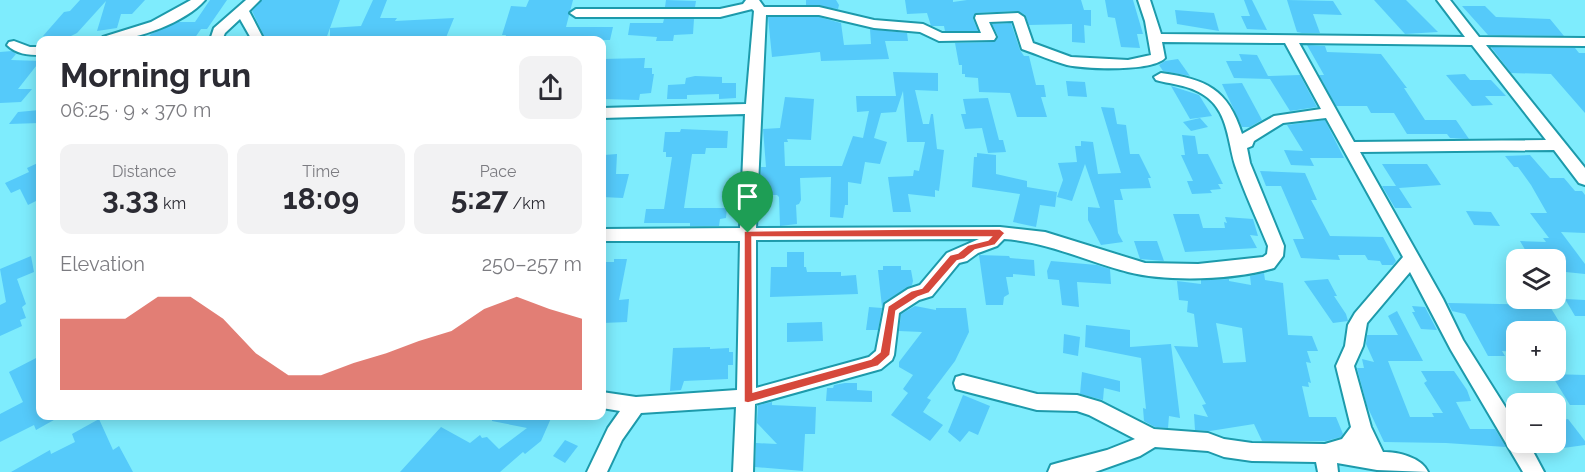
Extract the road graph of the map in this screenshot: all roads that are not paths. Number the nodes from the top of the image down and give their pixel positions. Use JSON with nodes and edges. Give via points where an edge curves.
{"nodes":[{"id":1,"x":199,"y":0,"type":"edge"},
{"id":2,"x":254,"y":0,"type":"edge"},
{"id":3,"x":1144,"y":0,"type":"edge"},
{"id":4,"x":1443,"y":0,"type":"edge"},
{"id":5,"x":756,"y":4,"type":"edge"},
{"id":6,"x":242,"y":11,"type":"junction"},
{"id":7,"x":576,"y":13,"type":"dead end"},
{"id":8,"x":128,"y":36,"type":"edge"},
{"id":9,"x":217,"y":36,"type":"edge"},
{"id":10,"x":256,"y":36,"type":"edge"},
{"id":11,"x":1155,"y":38,"type":"junction"},
{"id":12,"x":1290,"y":40,"type":"junction"},
{"id":13,"x":1476,"y":41,"type":"junction"},
{"id":14,"x":1585,"y":42,"type":"edge"},
{"id":15,"x":14,"y":45,"type":"dead end"},
{"id":16,"x":36,"y":51,"type":"edge"},
{"id":17,"x":1161,"y":77,"type":"dead end"},
{"id":18,"x":752,"y":109,"type":"junction"},
{"id":19,"x":606,"y":113,"type":"edge"},
{"id":20,"x":1329,"y":113,"type":"junction"},
{"id":21,"x":1559,"y":145,"type":"junction"},
{"id":22,"x":1239,"y":146,"type":"junction"},
{"id":23,"x":1348,"y":147,"type":"junction"},
{"id":24,"x":1585,"y":179,"type":"edge"},
{"id":25,"x":748,"y":233,"type":"junction"},
{"id":26,"x":1000,"y":233,"type":"junction"},
{"id":27,"x":606,"y":235,"type":"edge"},
{"id":28,"x":1412,"y":258,"type":"junction"},
{"id":29,"x":963,"y":383,"type":"dead end"},
{"id":30,"x":748,"y":398,"type":"junction"},
{"id":31,"x":606,"y":401,"type":"edge"},
{"id":32,"x":636,"y":405,"type":"junction"},
{"id":33,"x":1506,"y":424,"type":"edge"},
{"id":34,"x":1361,"y":428,"type":"junction"},
{"id":35,"x":1152,"y":438,"type":"junction"},
{"id":36,"x":1523,"y":453,"type":"edge"},
{"id":37,"x":1330,"y":458,"type":"edge"},
{"id":38,"x":1377,"y":461,"type":"junction"},
{"id":39,"x":597,"y":472,"type":"edge"},
{"id":40,"x":743,"y":472,"type":"edge"},
{"id":41,"x":1058,"y":472,"type":"edge"},
{"id":42,"x":1418,"y":472,"type":"edge"},
{"id":43,"x":1534,"y":472,"type":"edge"}],
"edges":[{"from":1,"to":8,"type":"street"},
{"from":2,"to":6,"type":"street"},
{"from":3,"to":11,"type":"street"},
{"from":4,"to":13,"type":"street"},
{"from":5,"to":7,"type":"street","via":[[720,13]]},
{"from":5,"to":11,"type":"street","via":[[819,11],[874,24],[923,28],[949,38],[989,37],[981,18],[1018,17],[1027,46],[1070,61],[1128,64],[1158,58]]},
{"from":5,"to":18,"type":"street"},
{"from":6,"to":9,"type":"street"},
{"from":6,"to":10,"type":"street"},
{"from":11,"to":12,"type":"street"},
{"from":12,"to":13,"type":"street"},
{"from":12,"to":20,"type":"street"},
{"from":13,"to":14,"type":"street"},
{"from":13,"to":21,"type":"street"},
{"from":15,"to":16,"type":"street"},
{"from":17,"to":22,"type":"street","via":[[1204,88],[1224,106]]},
{"from":18,"to":19,"type":"street"},
{"from":18,"to":25,"type":"street"},
{"from":20,"to":22,"type":"street","via":[[1279,119],[1252,133]]},
{"from":20,"to":23,"type":"street"},
{"from":21,"to":23,"type":"street"},
{"from":21,"to":24,"type":"street"},
{"from":22,"to":26,"type":"street","via":[[1242,163],[1276,246],[1275,256],[1268,263],[1146,269],[1051,240]]},
{"from":23,"to":28,"type":"street"},
{"from":25,"to":26,"type":"street"},
{"from":25,"to":27,"type":"street"},
{"from":25,"to":30,"type":"street"},
{"from":26,"to":30,"type":"street","via":[[991,243],[954,258],[926,291],[891,309],[885,355],[874,363]]},
{"from":28,"to":33,"type":"street","via":[[1457,345]]},
{"from":28,"to":34,"type":"street","via":[[1357,325],[1354,346],[1345,366]]},
{"from":29,"to":35,"type":"street","via":[[1037,402],[1077,403]]},
{"from":30,"to":32,"type":"street"},
{"from":30,"to":40,"type":"street"},
{"from":31,"to":32,"type":"street"},
{"from":32,"to":39,"type":"street","via":[[615,434]]},
{"from":34,"to":37,"type":"street","via":[[1349,446]]},
{"from":34,"to":38,"type":"street"},
{"from":35,"to":37,"type":"street"},
{"from":35,"to":41,"type":"street","via":[[1111,457]]},
{"from":36,"to":43,"type":"street"},
{"from":37,"to":38,"type":"street"},
{"from":38,"to":42,"type":"street","via":[[1397,460]]}]}
